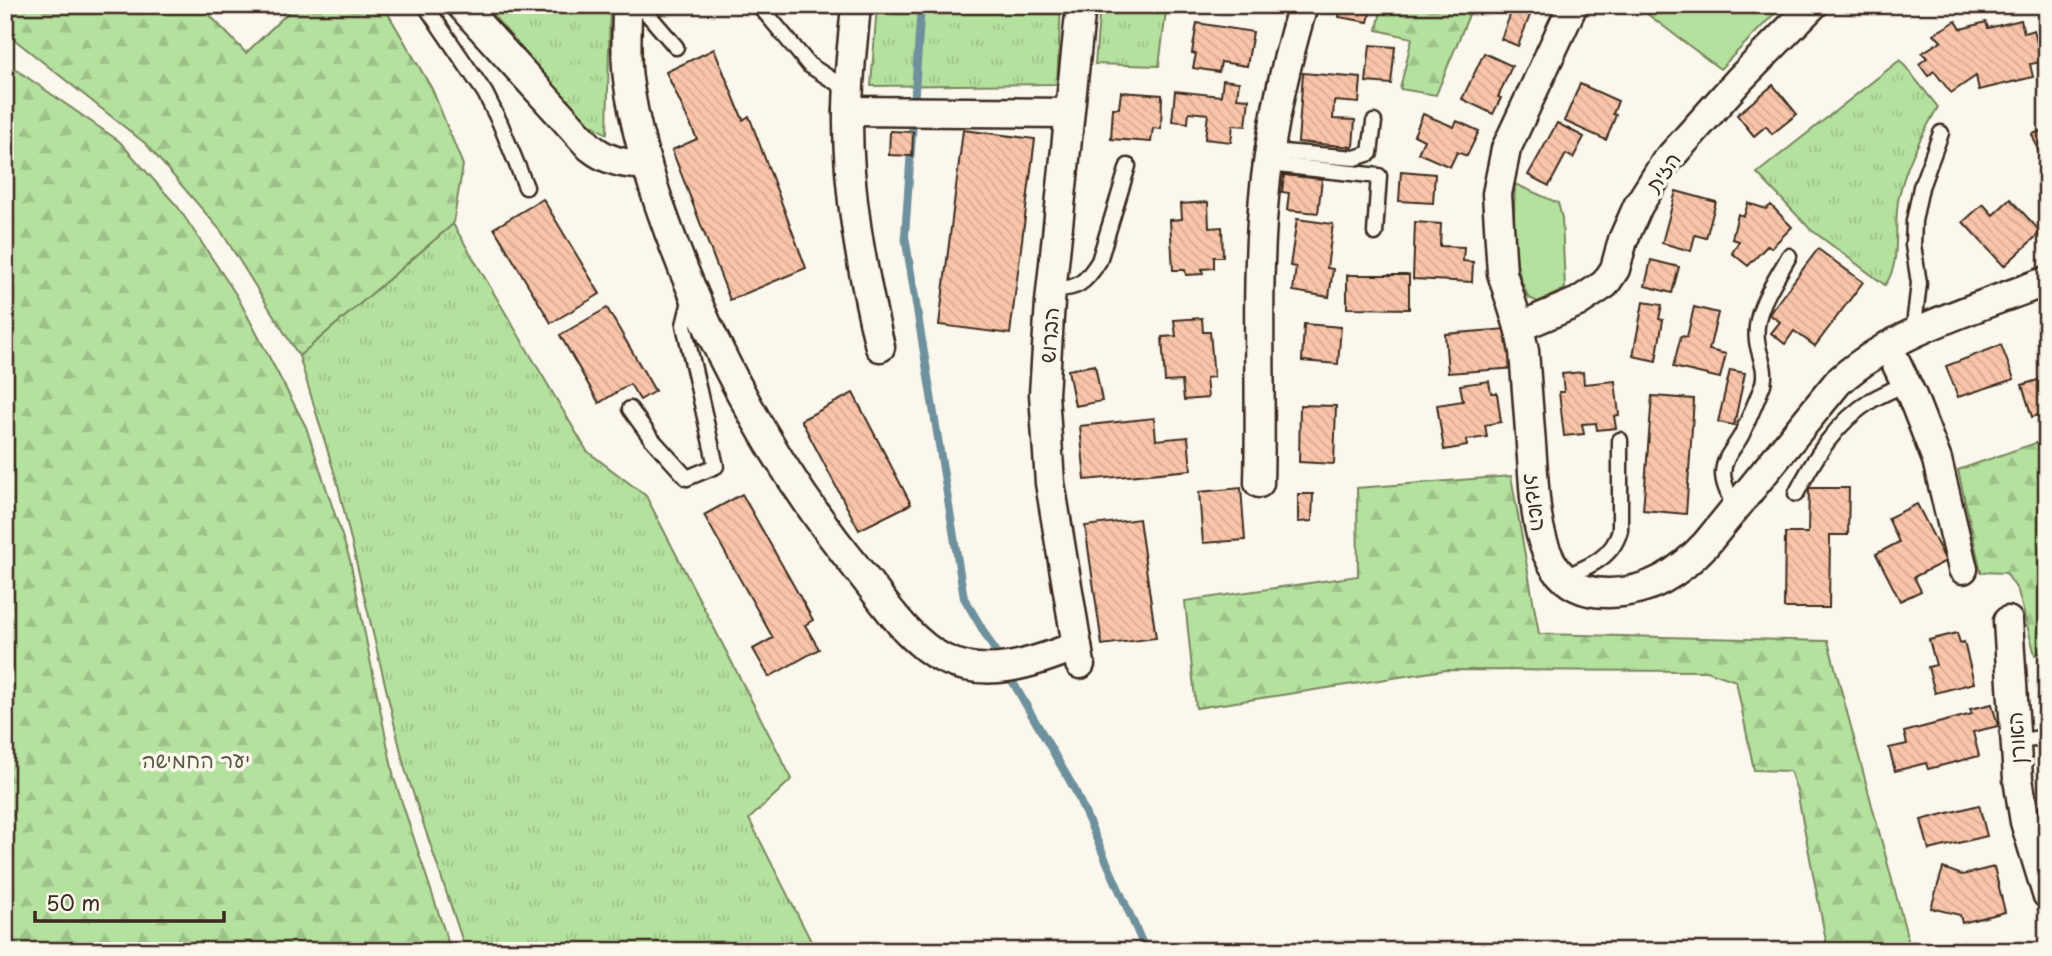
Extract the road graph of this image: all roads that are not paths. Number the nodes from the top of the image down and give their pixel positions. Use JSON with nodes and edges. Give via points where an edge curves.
{"nodes":[{"id":1,"x":425,"y":5,"type":"edge"},
{"id":2,"x":461,"y":5,"type":"edge"},
{"id":3,"x":627,"y":5,"type":"edge"},
{"id":4,"x":640,"y":5,"type":"edge"},
{"id":5,"x":759,"y":5,"type":"edge"},
{"id":6,"x":856,"y":5,"type":"edge"},
{"id":7,"x":1081,"y":5,"type":"edge"},
{"id":8,"x":1303,"y":5,"type":"edge"},
{"id":9,"x":1573,"y":5,"type":"edge"},
{"id":10,"x":1813,"y":5,"type":"edge"},
{"id":11,"x":676,"y":47,"type":"dead end"},
{"id":12,"x":848,"y":101,"type":"junction"},
{"id":13,"x":1069,"y":113,"type":"junction"},
{"id":14,"x":1374,"y":122,"type":"dead end"},
{"id":15,"x":1941,"y":133,"type":"dead end"},
{"id":16,"x":1269,"y":157,"type":"junction"},
{"id":17,"x":647,"y":164,"type":"junction"},
{"id":18,"x":1128,"y":166,"type":"dead end"},
{"id":19,"x":526,"y":187,"type":"dead end"},
{"id":20,"x":1375,"y":233,"type":"dead end"},
{"id":21,"x":1789,"y":256,"type":"dead end"},
{"id":22,"x":2047,"y":281,"type":"edge"},
{"id":23,"x":1051,"y":288,"type":"junction"},
{"id":24,"x":693,"y":291,"type":"junction"},
{"id":25,"x":1519,"y":327,"type":"junction"},
{"id":26,"x":1900,"y":340,"type":"junction"},
{"id":27,"x":880,"y":347,"type":"dead end"},
{"id":28,"x":1906,"y":383,"type":"junction"},
{"id":29,"x":630,"y":409,"type":"dead end"},
{"id":30,"x":1620,"y":440,"type":"dead end"},
{"id":31,"x":1259,"y":483,"type":"dead end"},
{"id":32,"x":1796,"y":494,"type":"dead end"},
{"id":33,"x":1735,"y":509,"type":"junction"},
{"id":34,"x":1963,"y":569,"type":"dead end"},
{"id":35,"x":1564,"y":578,"type":"junction"},
{"id":36,"x":2008,"y":621,"type":"dead end"},
{"id":37,"x":2047,"y":737,"type":"edge"},
{"id":38,"x":2014,"y":742,"type":"junction"},
{"id":39,"x":2047,"y":894,"type":"edge"}],
"edges":[{"from":1,"to":19,"type":"lane","via":[[485,93]]},
{"from":2,"to":17,"type":"street","via":[[590,147],[614,161]]},
{"from":3,"to":17,"type":"street","via":[[628,78]]},
{"from":4,"to":11,"type":"lane"},
{"from":5,"to":12,"type":"lane","via":[[809,65]]},
{"from":6,"to":12,"type":"street"},
{"from":7,"to":13,"type":"street","name":"הברוש"},
{"from":8,"to":16,"type":"street"},
{"from":9,"to":25,"type":"street","name":"האגוז","via":[[1509,139],[1499,174],[1502,273]]},
{"from":10,"to":25,"type":"street","name":"הזית","via":[[1658,173],[1632,217],[1609,279],[1578,302]]},
{"from":12,"to":13,"type":"street"},
{"from":12,"to":27,"type":"street","via":[[857,229]]},
{"from":13,"to":23,"type":"street","name":"הברוש"},
{"from":14,"to":16,"type":"lane","via":[[1366,155]]},
{"from":15,"to":26,"type":"lane","via":[[1914,221],[1919,282]]},
{"from":16,"to":20,"type":"lane","via":[[1379,176]]},
{"from":16,"to":31,"type":"street","via":[[1261,247]]},
{"from":17,"to":24,"type":"street"},
{"from":18,"to":23,"type":"lane","via":[[1091,274],[1068,289]]},
{"from":21,"to":33,"type":"lane","via":[[1757,321],[1763,382],[1723,472]]},
{"from":22,"to":26,"type":"street"},
{"from":23,"to":24,"type":"street","name":"הברוש","via":[[1046,439],[1078,655],[991,669],[944,659],[916,639],[853,565],[795,484],[743,395]]},
{"from":24,"to":29,"type":"lane","via":[[684,325],[716,466],[687,478]]},
{"from":25,"to":35,"type":"street","name":"האגוז","via":[[1538,528],[1550,561]]},
{"from":26,"to":28,"type":"street"},
{"from":26,"to":33,"type":"street","via":[[1838,382]]},
{"from":28,"to":32,"type":"lane","via":[[1847,418],[1822,448]]},
{"from":28,"to":34,"type":"street","via":[[1937,460]]},
{"from":30,"to":35,"type":"lane","via":[[1617,541],[1593,565]]},
{"from":33,"to":35,"type":"street","via":[[1686,564],[1664,580],[1621,592],[1593,592]]},
{"from":36,"to":38,"type":"street","name":"האורן"},
{"from":37,"to":38,"type":"lane"},
{"from":38,"to":39,"type":"street","name":"האורן","via":[[2025,822]]}]}
